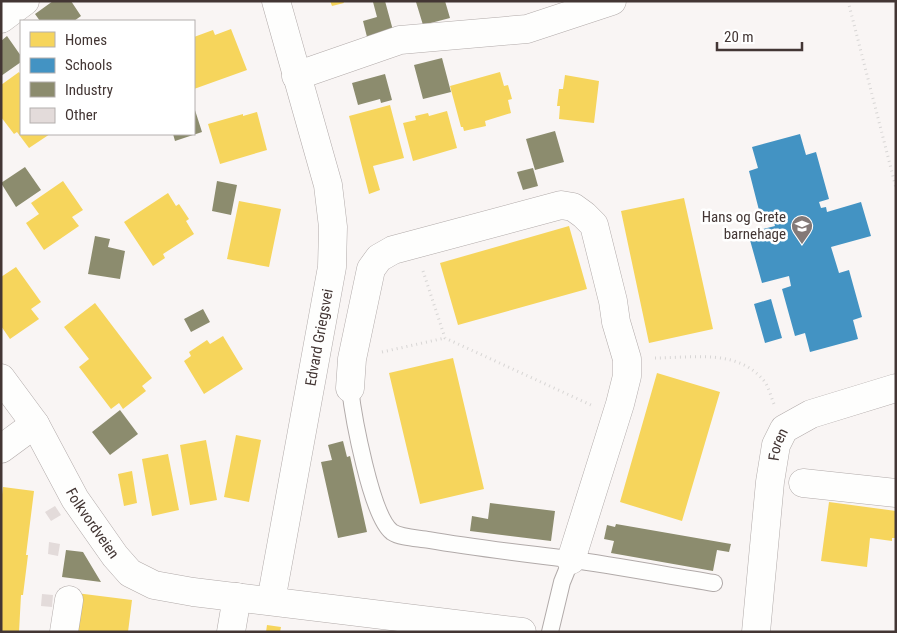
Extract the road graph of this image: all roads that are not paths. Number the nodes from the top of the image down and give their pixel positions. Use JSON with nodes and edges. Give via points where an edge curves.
{"nodes":[{"id":1,"x":25,"y":1,"type":"edge"},
{"id":2,"x":276,"y":1,"type":"edge"},
{"id":3,"x":612,"y":1,"type":"edge"},
{"id":4,"x":1,"y":19,"type":"edge"},
{"id":5,"x":296,"y":76,"type":"junction"},
{"id":6,"x":1,"y":378,"type":"edge"},
{"id":7,"x":350,"y":388,"type":"joint"},
{"id":8,"x":896,"y":388,"type":"edge"},
{"id":9,"x":34,"y":424,"type":"junction"},
{"id":10,"x":1,"y":449,"type":"edge"},
{"id":11,"x":803,"y":483,"type":"dead end"},
{"id":12,"x":896,"y":493,"type":"edge"},
{"id":13,"x":570,"y":560,"type":"junction"},
{"id":14,"x":714,"y":583,"type":"dead end"},
{"id":15,"x":237,"y":597,"type":"junction"},
{"id":16,"x":69,"y":600,"type":"dead end"},
{"id":17,"x":271,"y":601,"type":"junction"},
{"id":18,"x":64,"y":632,"type":"edge"},
{"id":19,"x":231,"y":632,"type":"edge"},
{"id":20,"x":522,"y":632,"type":"edge"},
{"id":21,"x":550,"y":632,"type":"edge"},
{"id":22,"x":756,"y":632,"type":"edge"}],
"edges":[{"from":1,"to":4,"type":"street"},
{"from":2,"to":5,"type":"street","name":"Edvard Griegsvei"},
{"from":3,"to":5,"type":"street","via":[[527,29],[400,40]]},
{"from":5,"to":17,"type":"street","name":"Edvard Griegsvei","via":[[328,185],[333,227],[332,267]]},
{"from":6,"to":9,"type":"street","name":"Folkvordveien"},
{"from":7,"to":13,"type":"lane","via":[[360,448],[376,506],[382,521],[392,532]]},
{"from":7,"to":13,"type":"street","via":[[352,359],[371,269],[379,258],[393,250],[561,205],[573,207],[584,215],[594,225],[627,359],[616,417]]},
{"from":8,"to":22,"type":"street","name":"Foren","via":[[811,414],[784,429],[776,445],[770,482]]},
{"from":9,"to":10,"type":"street"},
{"from":9,"to":15,"type":"street","name":"Folkvordveien","via":[[75,499],[130,573],[154,585]]},
{"from":11,"to":12,"type":"street"},
{"from":13,"to":14,"type":"lane"},
{"from":13,"to":21,"type":"lane"},
{"from":15,"to":17,"type":"street","name":"Folkvordveien"},
{"from":15,"to":19,"type":"street"},
{"from":16,"to":18,"type":"street"},
{"from":17,"to":20,"type":"street","name":"Folkvordveien"}]}
